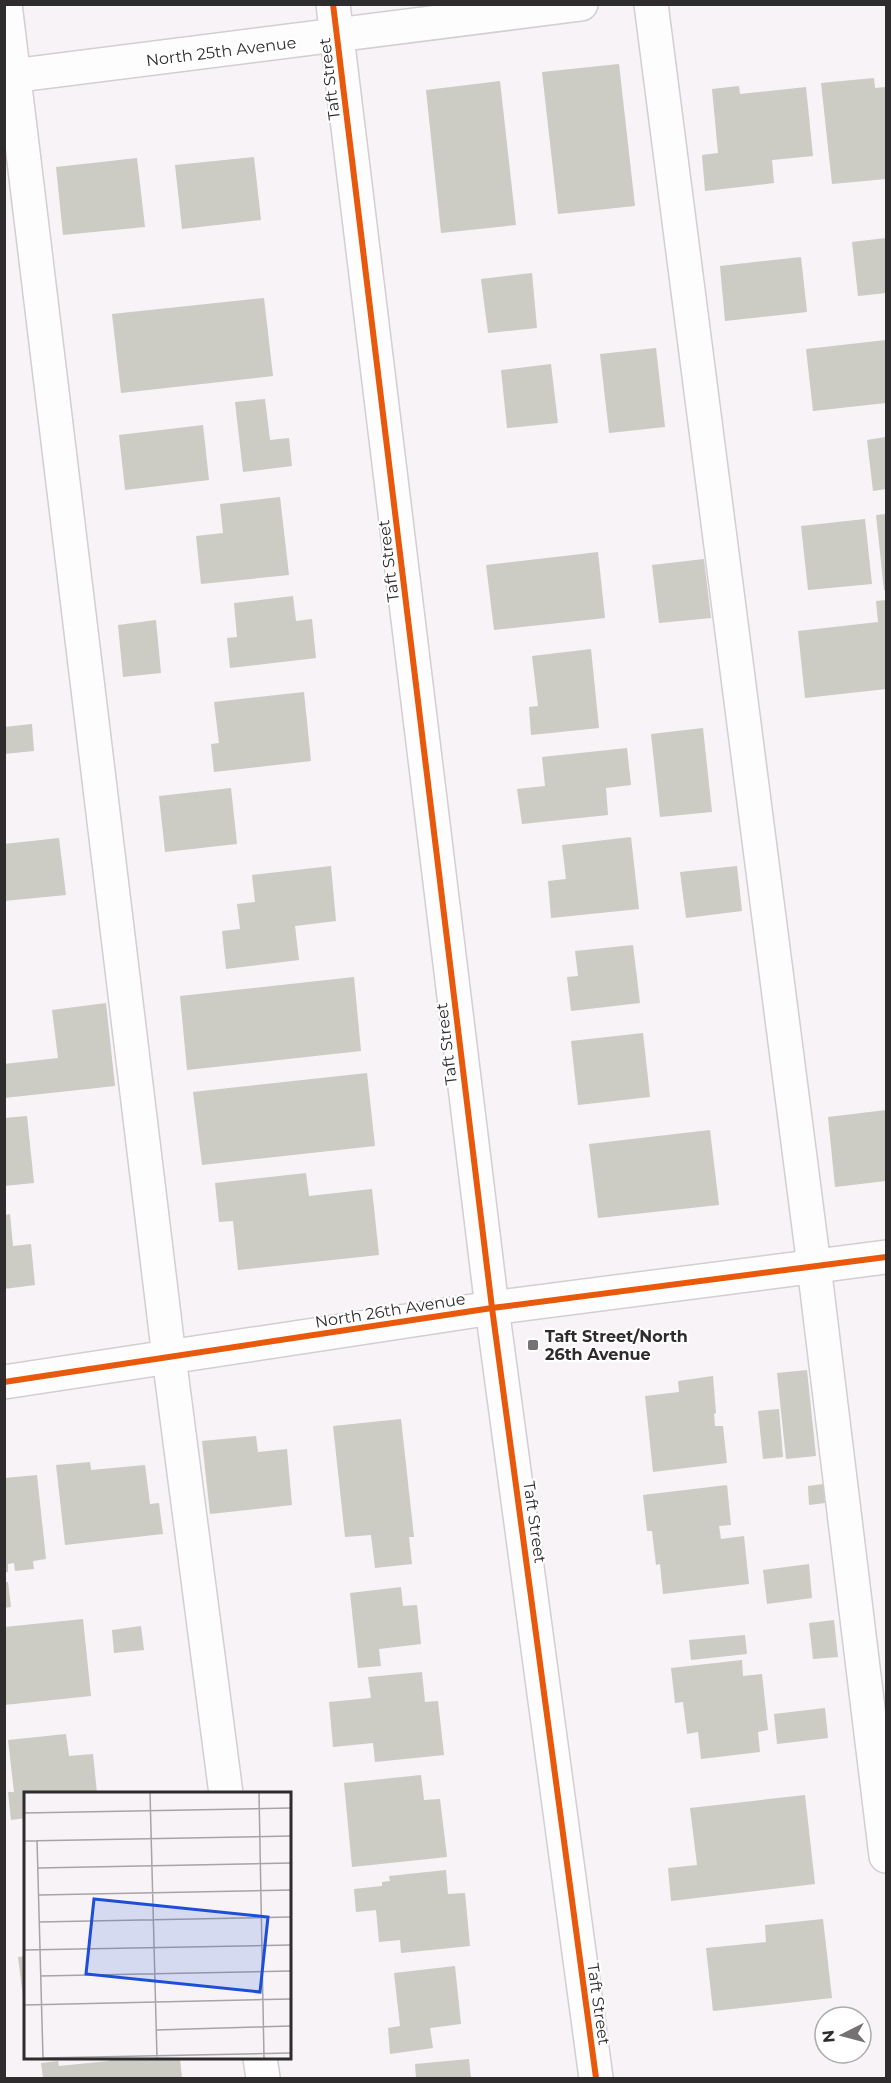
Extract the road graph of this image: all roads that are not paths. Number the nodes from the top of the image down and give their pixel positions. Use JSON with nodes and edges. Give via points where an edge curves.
{"nodes":[{"id":1,"x":5,"y":4,"type":"edge"},
{"id":2,"x":333,"y":4,"type":"edge"},
{"id":3,"x":581,"y":4,"type":"edge"},
{"id":4,"x":651,"y":4,"type":"edge"},
{"id":5,"x":337,"y":37,"type":"junction"},
{"id":6,"x":9,"y":77,"type":"edge"},
{"id":7,"x":886,"y":1257,"type":"edge"},
{"id":8,"x":814,"y":1266,"type":"junction"},
{"id":9,"x":492,"y":1308,"type":"junction"},
{"id":10,"x":170,"y":1357,"type":"junction"},
{"id":11,"x":4,"y":1382,"type":"edge"},
{"id":12,"x":226,"y":1792,"type":"edge"},
{"id":13,"x":886,"y":1856,"type":"edge"},
{"id":14,"x":260,"y":2059,"type":"edge"},
{"id":15,"x":263,"y":2079,"type":"edge"},
{"id":16,"x":596,"y":2079,"type":"edge"}],
"edges":[{"from":1,"to":6,"type":"street"},
{"from":2,"to":5,"type":"street","name":"Taft Street"},
{"from":3,"to":5,"type":"street","name":"North 25th Avenue"},
{"from":4,"to":8,"type":"street"},
{"from":5,"to":6,"type":"street","name":"North 25th Avenue"},
{"from":5,"to":9,"type":"street","name":"Taft Street"},
{"from":6,"to":10,"type":"street"},
{"from":7,"to":8,"type":"street","name":"North 26th Avenue"},
{"from":8,"to":9,"type":"street","name":"North 26th Avenue"},
{"from":8,"to":13,"type":"street"},
{"from":9,"to":10,"type":"street","name":"North 26th Avenue"},
{"from":9,"to":16,"type":"street","name":"Taft Street"},
{"from":10,"to":11,"type":"street","name":"North 26th Avenue"},
{"from":10,"to":12,"type":"street"},
{"from":14,"to":15,"type":"street"}]}
